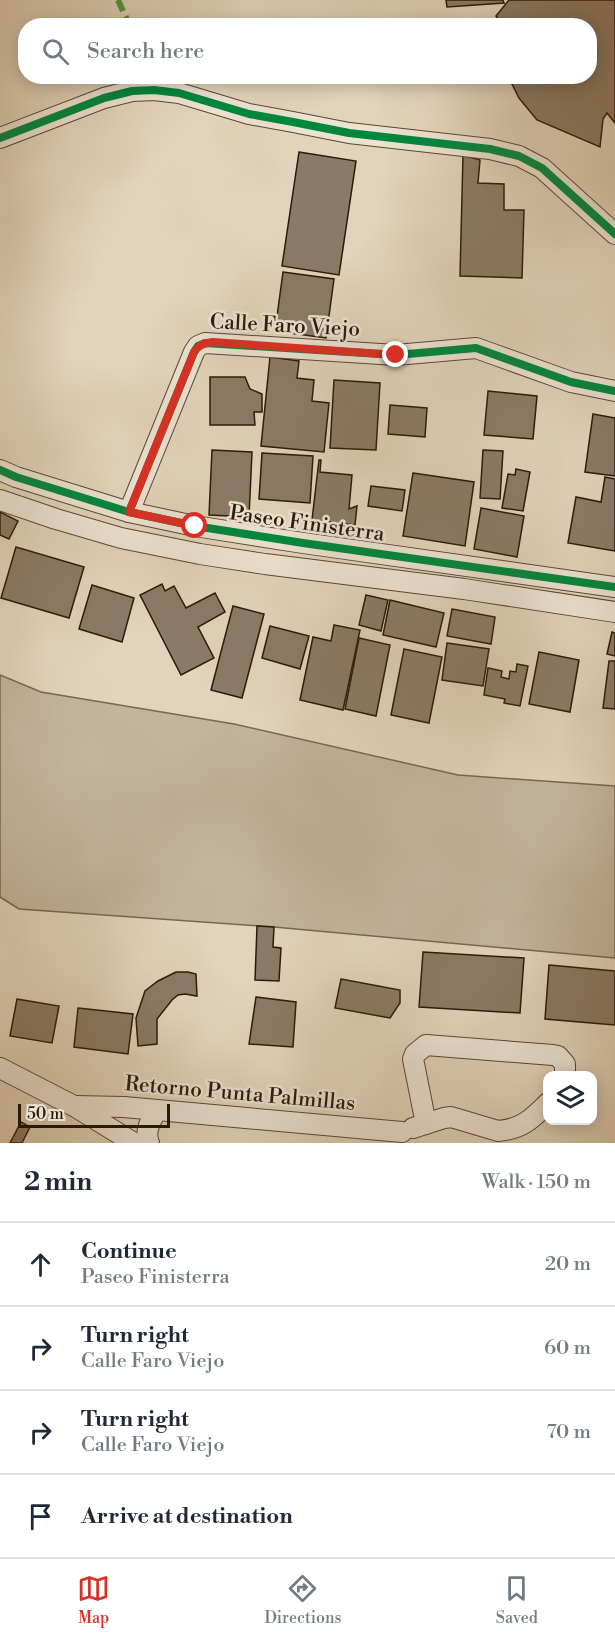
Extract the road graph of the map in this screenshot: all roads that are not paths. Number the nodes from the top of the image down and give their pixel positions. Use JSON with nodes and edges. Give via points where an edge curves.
{"nodes":[{"id":1,"x":0,"y":138,"type":"edge"},
{"id":2,"x":615,"y":234,"type":"edge"},
{"id":3,"x":615,"y":391,"type":"edge"},
{"id":4,"x":8,"y":473,"type":"edge"},
{"id":5,"x":3,"y":501,"type":"edge"},
{"id":6,"x":129,"y":512,"type":"junction"},
{"id":7,"x":605,"y":586,"type":"edge"},
{"id":8,"x":593,"y":608,"type":"junction"},
{"id":9,"x":615,"y":612,"type":"edge"},
{"id":10,"x":0,"y":1068,"type":"edge"},
{"id":11,"x":565,"y":1071,"type":"edge"},
{"id":12,"x":74,"y":1106,"type":"junction"},
{"id":13,"x":543,"y":1108,"type":"edge"},
{"id":14,"x":157,"y":1110,"type":"junction"},
{"id":15,"x":426,"y":1124,"type":"junction"},
{"id":16,"x":321,"y":1125,"type":"junction"},
{"id":17,"x":402,"y":1132,"type":"junction"},
{"id":18,"x":134,"y":1143,"type":"edge"},
{"id":19,"x":149,"y":1143,"type":"edge"},
{"id":20,"x":330,"y":1143,"type":"edge"},
{"id":21,"x":377,"y":1143,"type":"edge"}],
"edges":[{"from":1,"to":2,"type":"street","via":[[104,98],[132,91],[179,93],[249,114],[519,156],[542,168]]},
{"from":3,"to":6,"type":"street","name":"Calle Faro Viejo","via":[[571,382],[476,348],[396,355],[205,343],[194,352]]},
{"from":4,"to":5,"type":"street","name":"Paseo Finisterra"},
{"from":4,"to":6,"type":"street","name":"Paseo Finisterra"},
{"from":5,"to":8,"type":"street","name":"Paseo Finisterra","via":[[121,538],[200,554]]},
{"from":6,"to":7,"type":"street","name":"Paseo Finisterra","via":[[303,543]]},
{"from":7,"to":8,"type":"street","name":"Paseo Finisterra"},
{"from":8,"to":9,"type":"street","name":"Paseo Finisterra"},
{"from":10,"to":12,"type":"street","name":"Retorno Punta Palmillas"},
{"from":11,"to":15,"type":"street","via":[[565,1064],[553,1055],[426,1045],[413,1059]]},
{"from":12,"to":14,"type":"street","name":"Retorno Punta Palmillas"},
{"from":12,"to":18,"type":"street","name":"Retorno Punta Palmillas"},
{"from":13,"to":15,"type":"street","name":"Retorno Punta Palmillas","via":[[530,1121],[498,1131],[451,1117]]},
{"from":14,"to":16,"type":"street","name":"Retorno Punta Palmillas"},
{"from":14,"to":19,"type":"street","via":[[149,1122]]},
{"from":15,"to":17,"type":"street","name":"Retorno Punta Palmillas"},
{"from":16,"to":17,"type":"street","name":"Retorno Punta Palmillas"},
{"from":16,"to":20,"type":"street"},
{"from":17,"to":21,"type":"street","name":"Retorno Punta Palmillas"}]}
